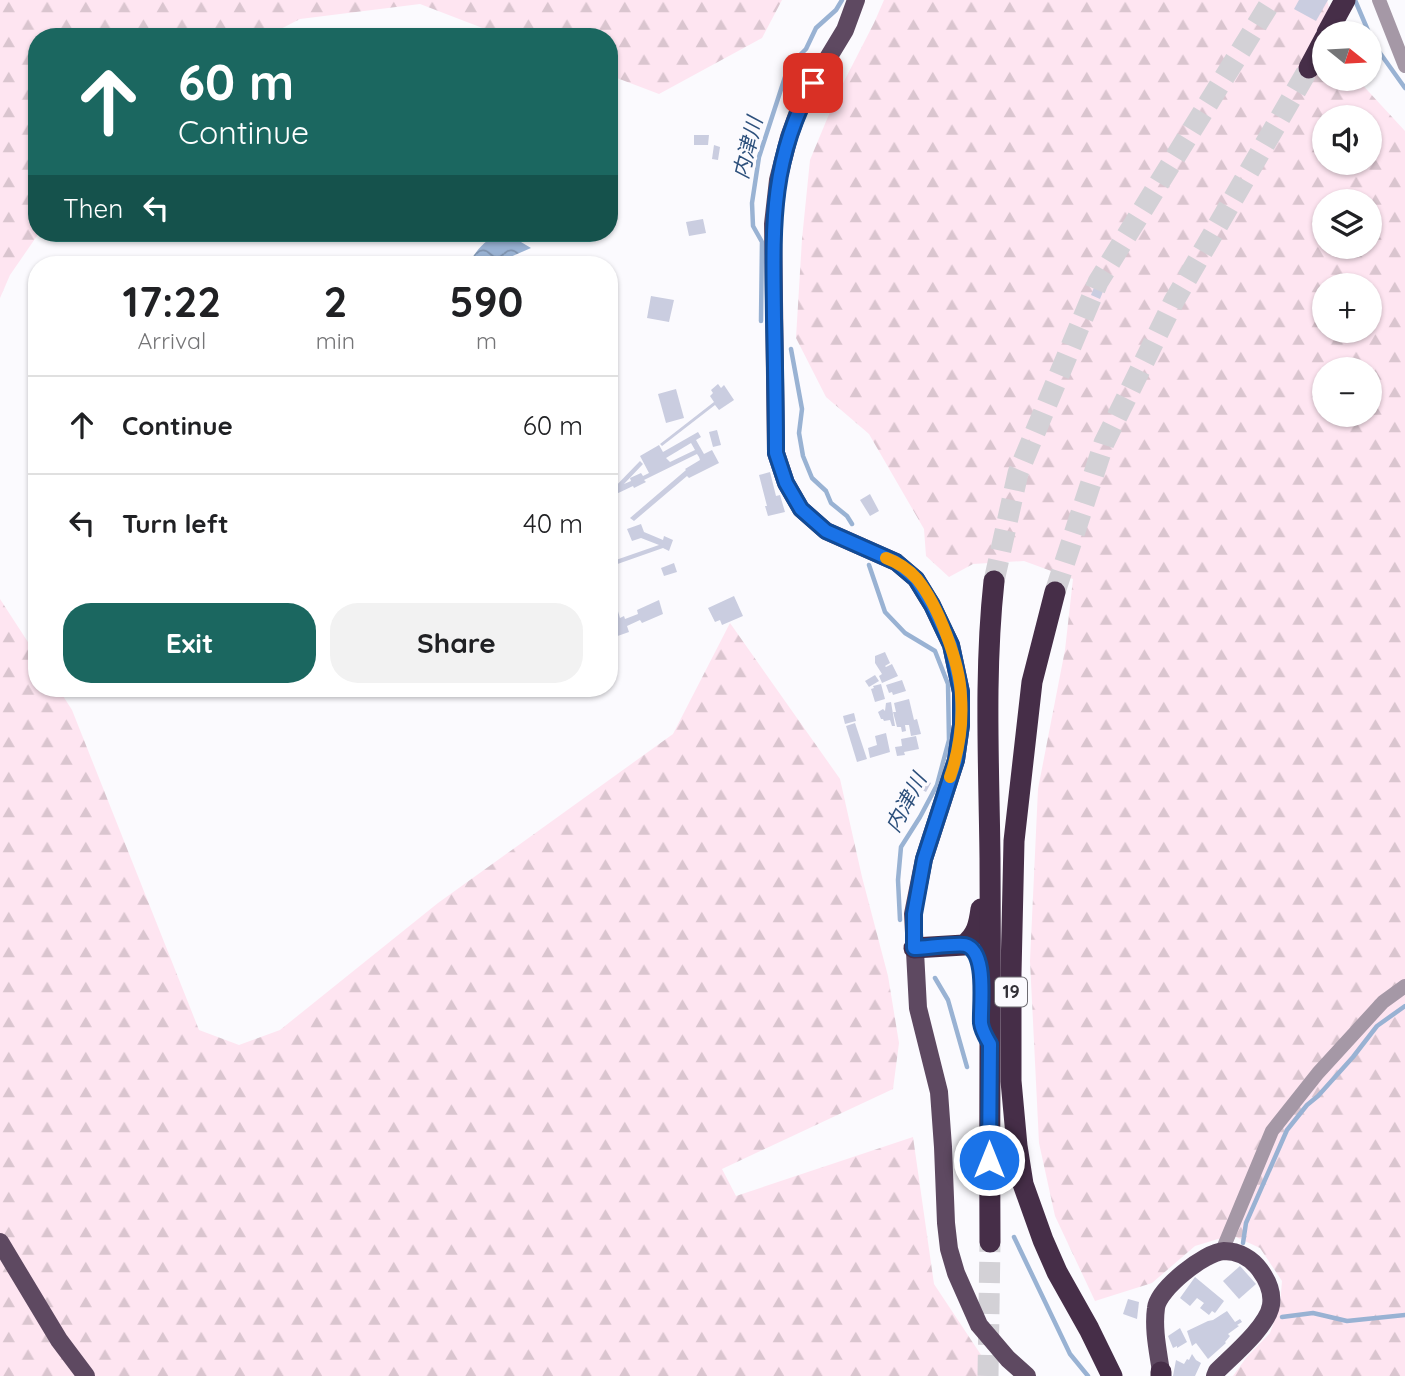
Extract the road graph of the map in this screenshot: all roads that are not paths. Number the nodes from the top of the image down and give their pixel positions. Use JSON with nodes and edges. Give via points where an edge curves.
{"nodes":[{"id":1,"x":856,"y":0,"type":"edge"},
{"id":2,"x":1345,"y":0,"type":"edge"},
{"id":3,"x":1379,"y":0,"type":"edge"},
{"id":4,"x":1334,"y":21,"type":"edge"},
{"id":5,"x":1312,"y":61,"type":"edge"},
{"id":6,"x":1405,"y":66,"type":"edge"},
{"id":7,"x":1308,"y":68,"type":"tunnel mouth"},
{"id":8,"x":994,"y":581,"type":"tunnel mouth"},
{"id":9,"x":1055,"y":592,"type":"tunnel mouth"},
{"id":10,"x":990,"y":860,"type":"junction"},
{"id":11,"x":964,"y":945,"type":"junction"},
{"id":12,"x":914,"y":948,"type":"junction"},
{"id":13,"x":1405,"y":986,"type":"edge"},
{"id":14,"x":990,"y":1044,"type":"junction"},
{"id":15,"x":0,"y":1242,"type":"edge"},
{"id":16,"x":990,"y":1242,"type":"tunnel mouth"},
{"id":17,"x":1223,"y":1251,"type":"junction"},
{"id":18,"x":1161,"y":1375,"type":"edge"},
{"id":19,"x":86,"y":1376,"type":"edge"},
{"id":20,"x":1027,"y":1376,"type":"edge"},
{"id":21,"x":1112,"y":1376,"type":"edge"},
{"id":22,"x":1215,"y":1376,"type":"edge"}],
"edges":[{"from":1,"to":12,"type":"main road","via":[[845,30],[802,101],[778,180],[773,224],[776,453],[801,509],[826,531],[896,562],[916,579],[951,645],[961,692],[961,725],[956,760],[924,859],[914,914]]},
{"from":2,"to":4,"type":"highway"},
{"from":3,"to":6,"type":"street"},
{"from":5,"to":7,"type":"highway"},
{"from":8,"to":10,"type":"highway","number":"19","via":[[988,691]]},
{"from":9,"to":21,"type":"highway","number":"19","via":[[1031,682],[1014,841],[1011,1081],[1023,1184],[1057,1272]]},
{"from":10,"to":11,"type":"highway","via":[[980,875],[979,926]]},
{"from":10,"to":14,"type":"highway","number":"19"},
{"from":11,"to":12,"type":"highway"},
{"from":11,"to":14,"type":"highway","via":[[977,958],[981,1027]]},
{"from":12,"to":20,"type":"main road","via":[[918,1008],[939,1092],[949,1249],[979,1325]]},
{"from":13,"to":17,"type":"street","via":[[1383,1002],[1272,1131]]},
{"from":14,"to":16,"type":"highway","number":"19"},
{"from":15,"to":19,"type":"main road"},
{"from":17,"to":18,"type":"main road","via":[[1194,1264],[1156,1305]]},
{"from":17,"to":22,"type":"main road","via":[[1253,1260],[1269,1283],[1271,1306],[1259,1330]]}]}
